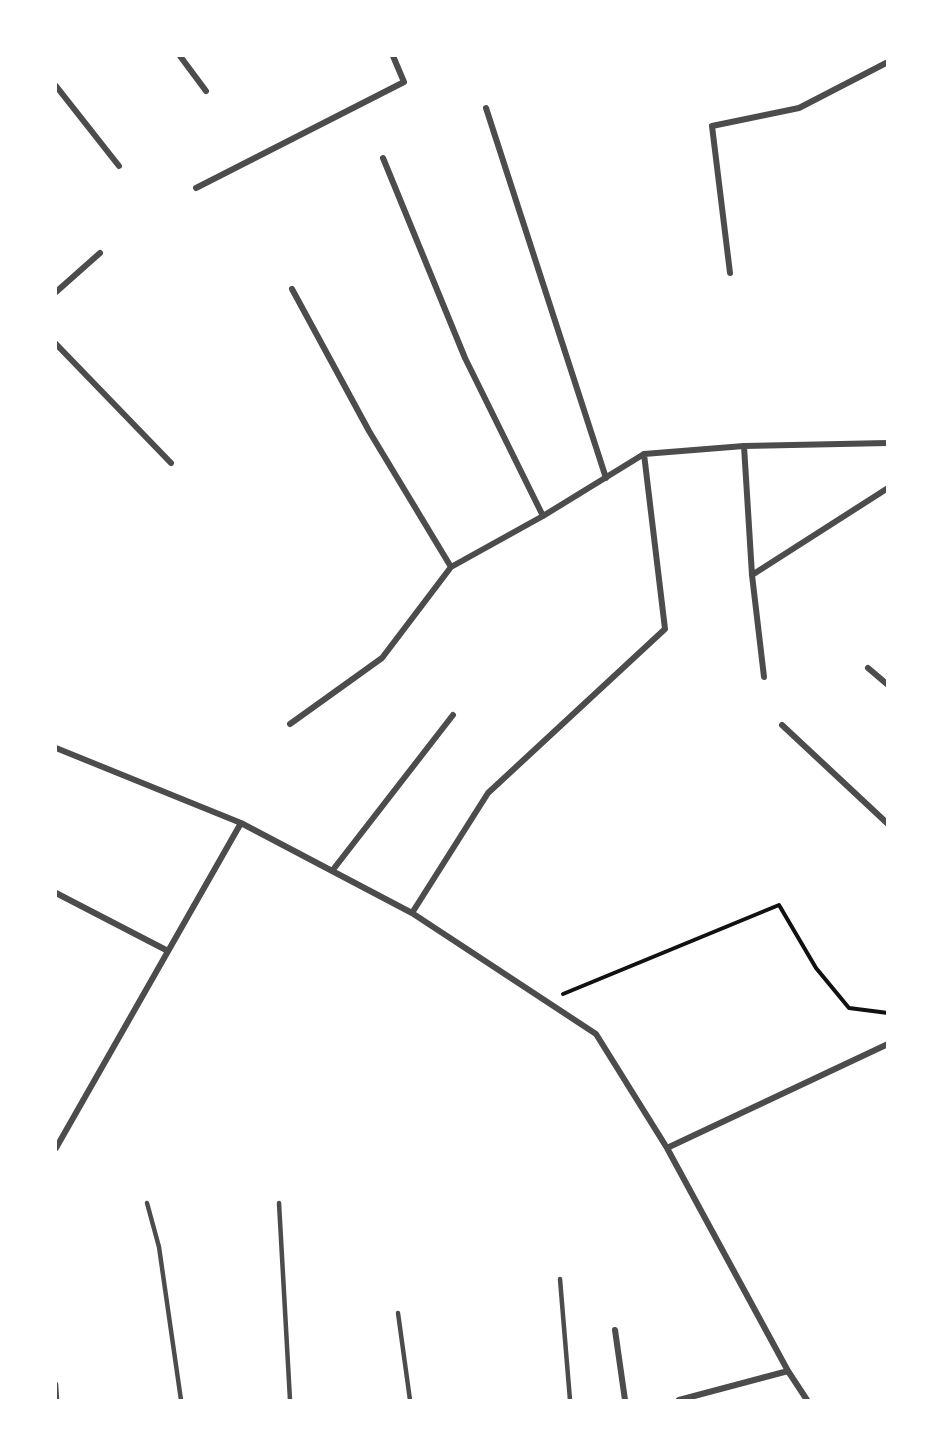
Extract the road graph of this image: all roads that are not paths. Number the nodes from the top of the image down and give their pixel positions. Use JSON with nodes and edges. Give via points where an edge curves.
{"nodes":[{"id":1,"x":180,"y":56,"type":"edge"},
{"id":2,"x":393,"y":56,"type":"edge"},
{"id":3,"x":888,"y":62,"type":"edge"},
{"id":4,"x":56,"y":86,"type":"edge"},
{"id":5,"x":206,"y":91,"type":"dead end"},
{"id":6,"x":486,"y":108,"type":"dead end"},
{"id":7,"x":383,"y":158,"type":"dead end"},
{"id":8,"x":119,"y":166,"type":"dead end"},
{"id":9,"x":196,"y":188,"type":"dead end"},
{"id":10,"x":100,"y":253,"type":"dead end"},
{"id":11,"x":730,"y":273,"type":"dead end"},
{"id":12,"x":292,"y":289,"type":"dead end"},
{"id":13,"x":56,"y":292,"type":"edge"},
{"id":14,"x":56,"y":344,"type":"edge"},
{"id":15,"x":888,"y":443,"type":"edge"},
{"id":16,"x":744,"y":446,"type":"junction"},
{"id":17,"x":644,"y":454,"type":"junction"},
{"id":18,"x":171,"y":463,"type":"dead end"},
{"id":19,"x":606,"y":478,"type":"junction"},
{"id":20,"x":888,"y":488,"type":"edge"},
{"id":21,"x":543,"y":516,"type":"junction"},
{"id":22,"x":451,"y":567,"type":"junction"},
{"id":23,"x":752,"y":575,"type":"junction"},
{"id":24,"x":868,"y":668,"type":"dead end"},
{"id":25,"x":764,"y":677,"type":"dead end"},
{"id":26,"x":888,"y":685,"type":"edge"},
{"id":27,"x":453,"y":715,"type":"dead end"},
{"id":28,"x":290,"y":724,"type":"dead end"},
{"id":29,"x":782,"y":725,"type":"dead end"},
{"id":30,"x":56,"y":747,"type":"edge"},
{"id":31,"x":241,"y":823,"type":"junction"},
{"id":32,"x":888,"y":824,"type":"edge"},
{"id":33,"x":332,"y":871,"type":"junction"},
{"id":34,"x":56,"y":893,"type":"edge"},
{"id":35,"x":412,"y":913,"type":"junction"},
{"id":36,"x":168,"y":951,"type":"junction"},
{"id":37,"x":888,"y":1044,"type":"edge"},
{"id":38,"x":56,"y":1148,"type":"edge"},
{"id":39,"x":667,"y":1148,"type":"junction"},
{"id":40,"x":147,"y":1203,"type":"dead end"},
{"id":41,"x":279,"y":1203,"type":"dead end"},
{"id":42,"x":560,"y":1279,"type":"dead end"},
{"id":43,"x":398,"y":1313,"type":"dead end"},
{"id":44,"x":615,"y":1330,"type":"dead end"},
{"id":45,"x":788,"y":1371,"type":"junction"},
{"id":46,"x":56,"y":1384,"type":"edge"},
{"id":47,"x":57,"y":1401,"type":"edge"},
{"id":48,"x":181,"y":1401,"type":"edge"},
{"id":49,"x":290,"y":1401,"type":"edge"},
{"id":50,"x":410,"y":1401,"type":"edge"},
{"id":51,"x":570,"y":1401,"type":"edge"},
{"id":52,"x":625,"y":1401,"type":"edge"},
{"id":53,"x":679,"y":1401,"type":"edge"},
{"id":54,"x":807,"y":1401,"type":"edge"}],
"edges":[{"from":1,"to":5,"type":"street"},
{"from":2,"to":9,"type":"street","via":[[404,82]]},
{"from":3,"to":11,"type":"street","via":[[799,108],[712,126]]},
{"from":4,"to":8,"type":"street"},
{"from":6,"to":19,"type":"street"},
{"from":7,"to":21,"type":"street","via":[[465,358]]},
{"from":10,"to":13,"type":"street"},
{"from":12,"to":22,"type":"street","via":[[369,431]]},
{"from":14,"to":18,"type":"street"},
{"from":15,"to":16,"type":"street"},
{"from":16,"to":17,"type":"street"},
{"from":16,"to":23,"type":"street"},
{"from":17,"to":19,"type":"street"},
{"from":17,"to":35,"type":"street","via":[[665,629],[488,793]]},
{"from":19,"to":21,"type":"street"},
{"from":20,"to":23,"type":"street"},
{"from":21,"to":22,"type":"street"},
{"from":22,"to":28,"type":"street","via":[[382,658]]},
{"from":23,"to":25,"type":"street"},
{"from":24,"to":26,"type":"street"},
{"from":27,"to":33,"type":"street"},
{"from":29,"to":32,"type":"street"},
{"from":30,"to":31,"type":"street"},
{"from":31,"to":33,"type":"street"},
{"from":31,"to":36,"type":"street"},
{"from":33,"to":35,"type":"street"},
{"from":34,"to":36,"type":"street"},
{"from":35,"to":39,"type":"street","via":[[596,1034]]},
{"from":36,"to":38,"type":"street"},
{"from":37,"to":39,"type":"street"},
{"from":39,"to":45,"type":"street"},
{"from":40,"to":48,"type":"lane","via":[[159,1247]]},
{"from":41,"to":49,"type":"lane"},
{"from":42,"to":51,"type":"lane"},
{"from":43,"to":50,"type":"lane"},
{"from":44,"to":52,"type":"street"},
{"from":45,"to":53,"type":"street"},
{"from":45,"to":54,"type":"street"},
{"from":46,"to":47,"type":"lane"}]}
